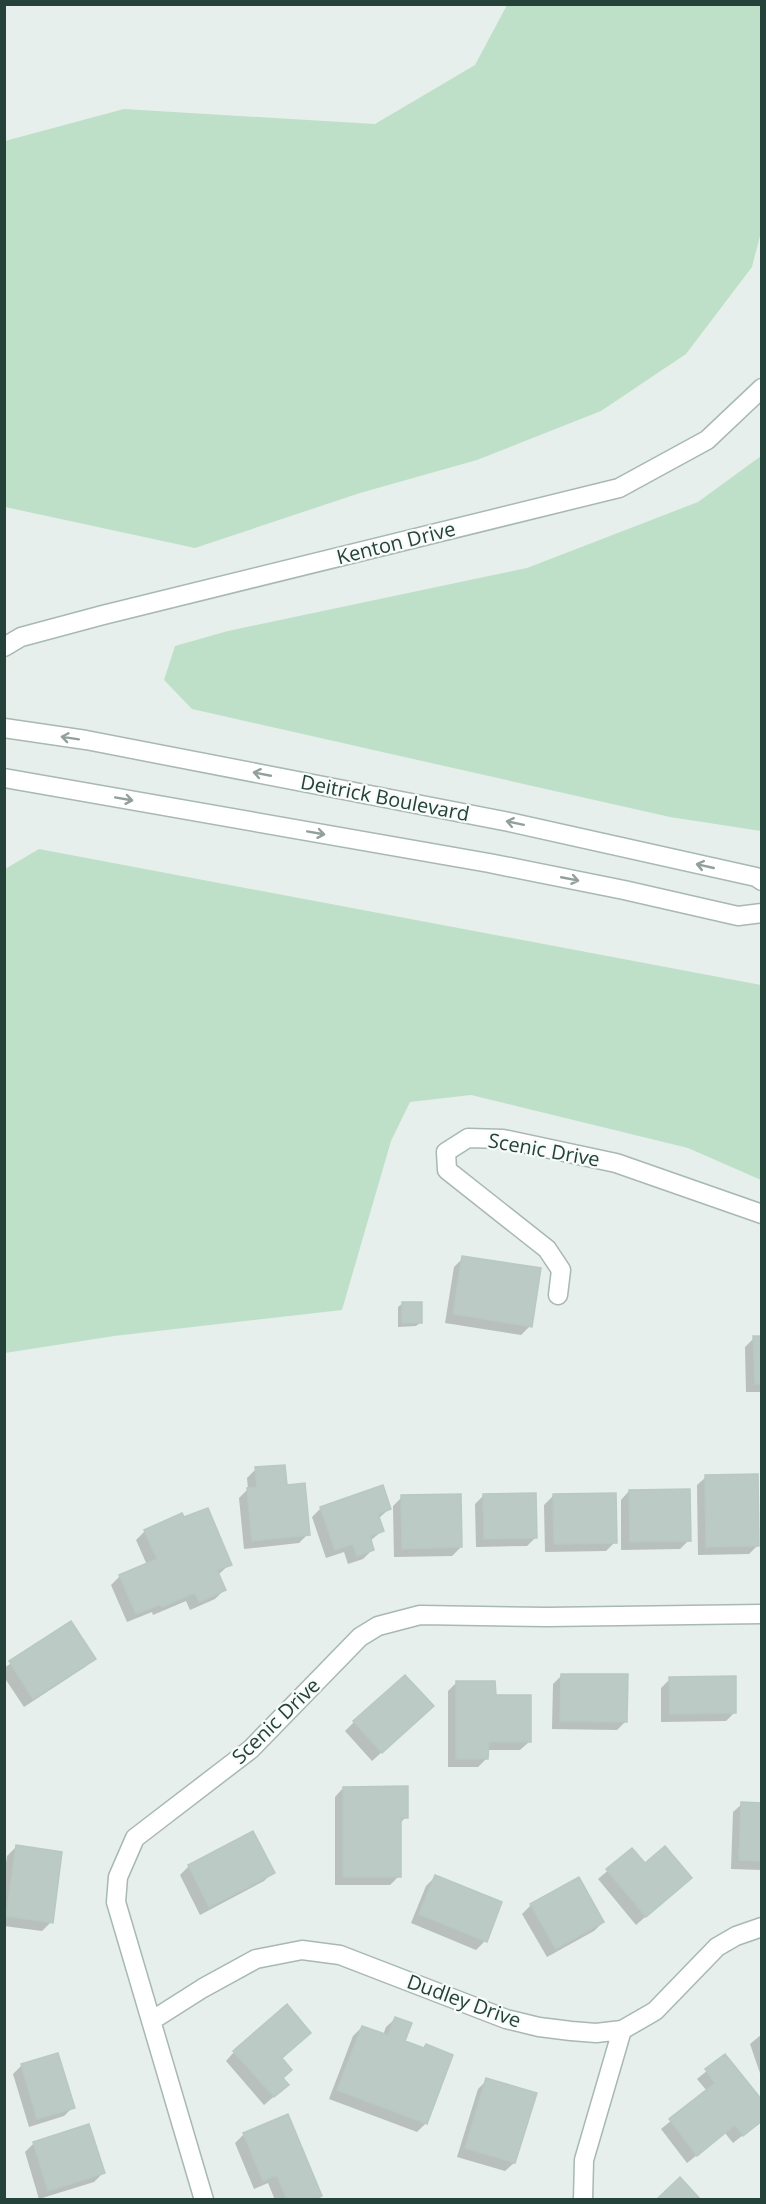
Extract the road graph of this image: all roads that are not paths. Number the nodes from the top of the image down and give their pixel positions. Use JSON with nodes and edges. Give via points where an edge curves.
{"nodes":[{"id":1,"x":762,"y":388,"type":"edge"},
{"id":2,"x":4,"y":647,"type":"edge"},
{"id":3,"x":4,"y":728,"type":"edge"},
{"id":4,"x":4,"y":778,"type":"edge"},
{"id":5,"x":762,"y":881,"type":"edge"},
{"id":6,"x":762,"y":913,"type":"edge"},
{"id":7,"x":762,"y":1214,"type":"edge"},
{"id":8,"x":558,"y":1295,"type":"dead end"},
{"id":9,"x":762,"y":1614,"type":"edge"},
{"id":10,"x":762,"y":1927,"type":"edge"},
{"id":11,"x":151,"y":2021,"type":"junction"},
{"id":12,"x":622,"y":2030,"type":"junction"},
{"id":13,"x":204,"y":2199,"type":"edge"},
{"id":14,"x":583,"y":2199,"type":"edge"}],
"edges":[{"from":1,"to":2,"type":"street","name":"Kenton Drive","via":[[707,440],[619,488],[103,615],[21,637]]},
{"from":5,"to":3,"type":"street","name":"Deitrick Boulevard","one_way":true,"via":[[509,822],[86,740]]},
{"from":4,"to":6,"type":"street","one_way":true,"via":[[489,863],[738,916]]},
{"from":7,"to":8,"type":"street","name":"Scenic Drive","via":[[616,1163],[503,1139],[468,1138],[446,1152],[447,1170],[547,1249],[561,1270]]},
{"from":9,"to":11,"type":"street","name":"Scenic Drive","via":[[420,1615],[378,1626],[360,1637],[251,1749],[135,1838],[118,1877],[116,1902]]},
{"from":10,"to":12,"type":"street","name":"Dudley Drive","via":[[717,1947],[655,2011]]},
{"from":11,"to":12,"type":"street","name":"Dudley Drive","via":[[256,1959],[302,1950],[340,1955],[506,2019],[571,2031]]},
{"from":11,"to":13,"type":"street","name":"Scenic Drive"},
{"from":12,"to":14,"type":"street","via":[[584,2160]]}]}
